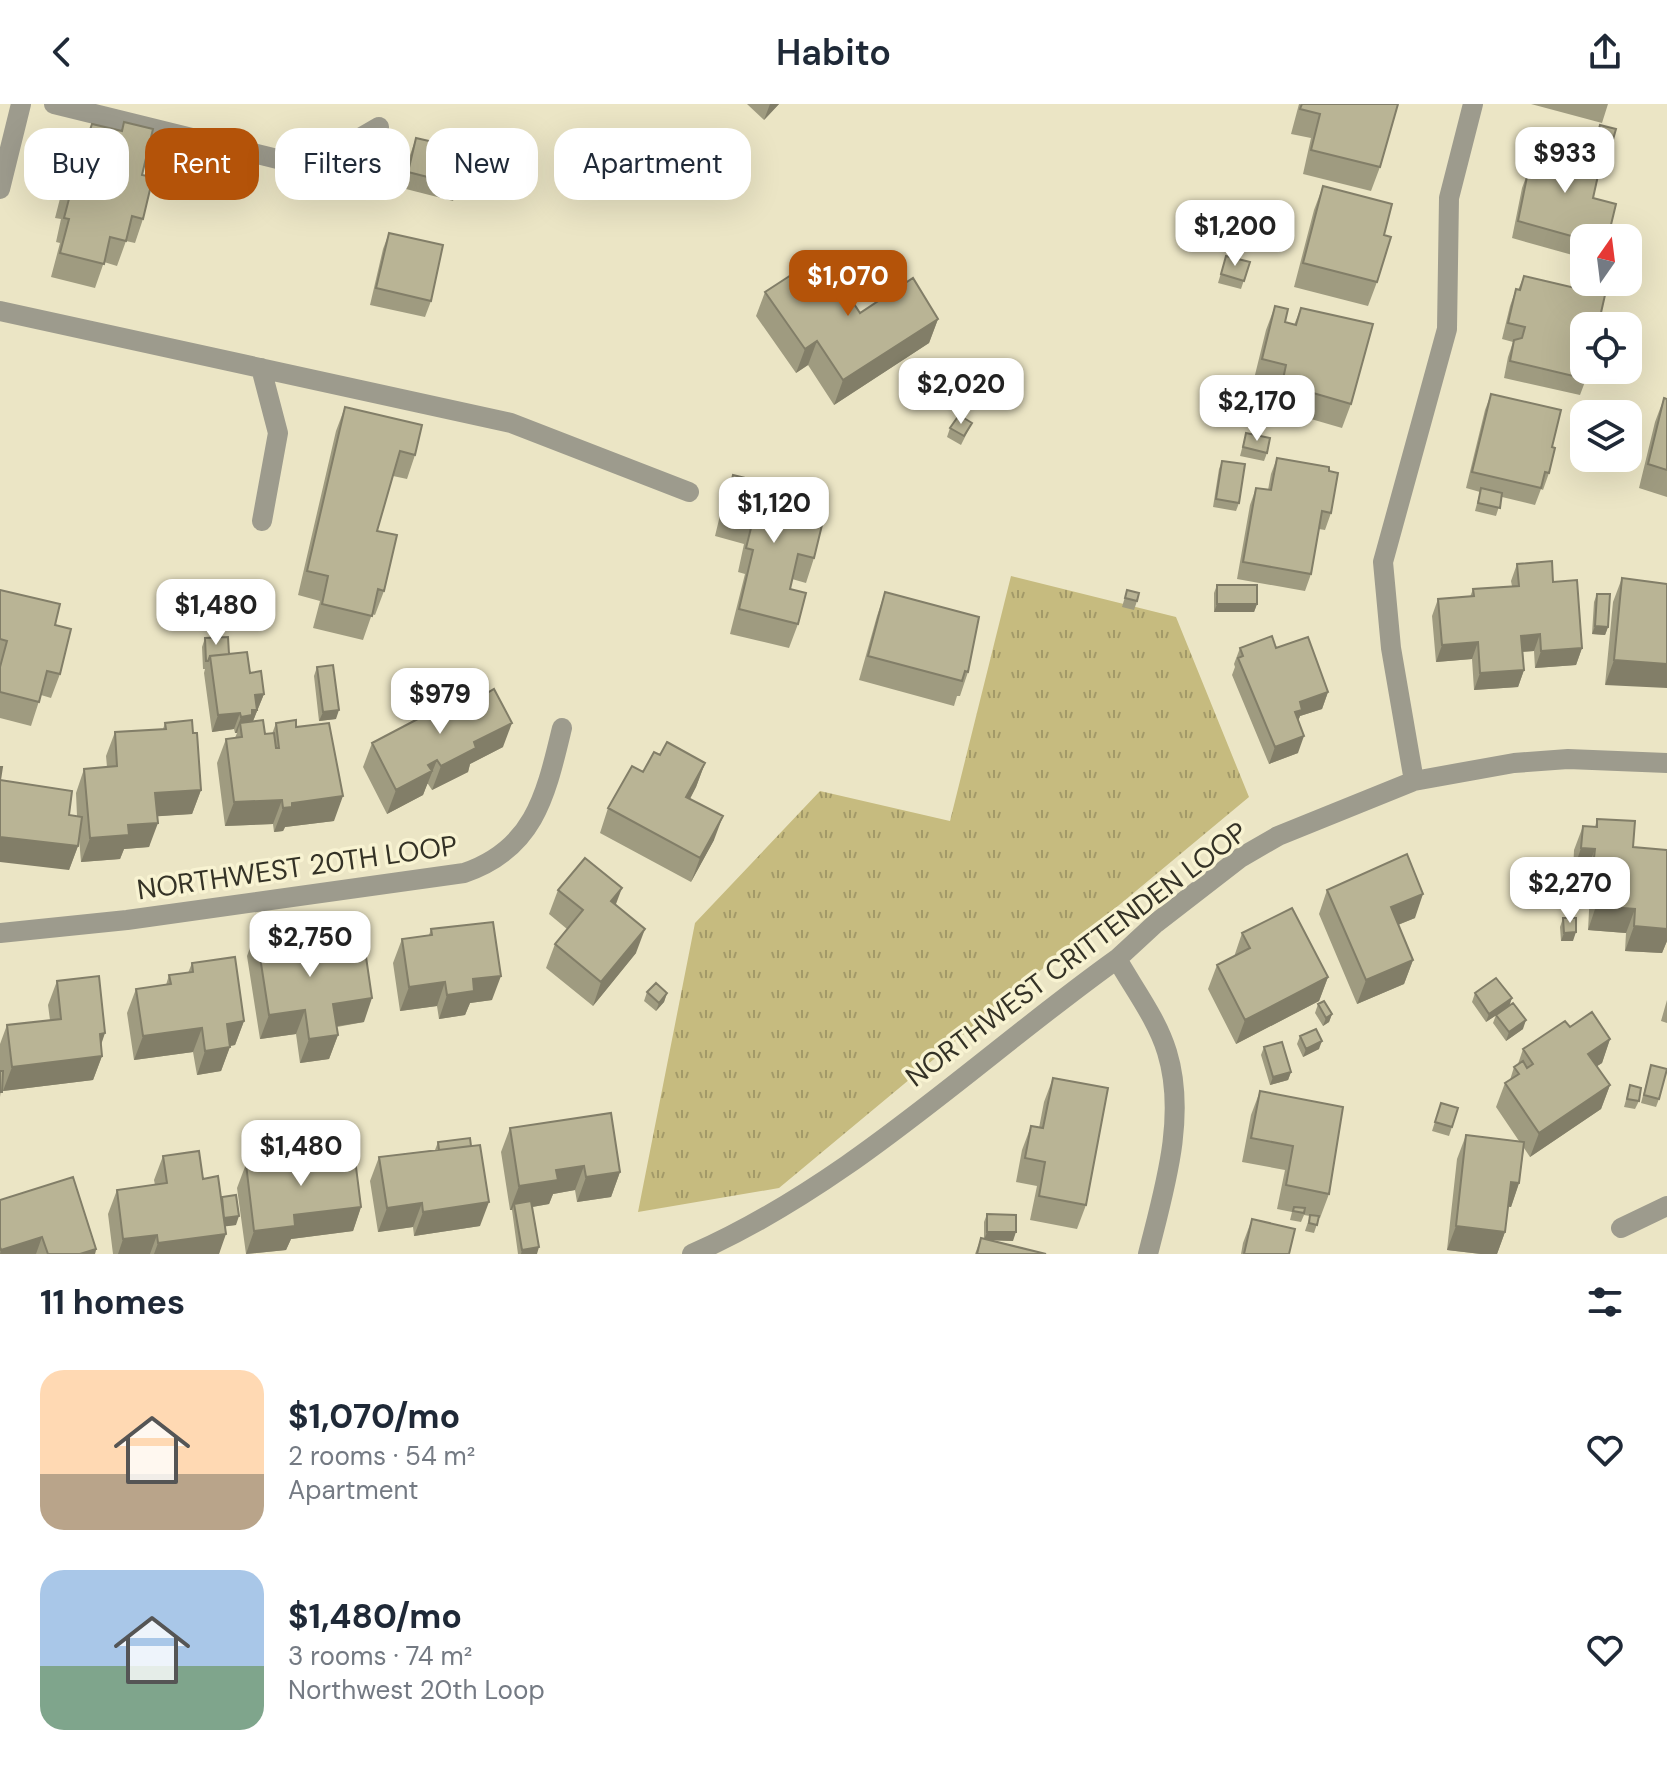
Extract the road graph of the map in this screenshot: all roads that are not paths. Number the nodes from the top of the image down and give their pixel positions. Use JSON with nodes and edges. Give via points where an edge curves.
{"nodes":[{"id":1,"x":21,"y":104,"type":"edge"},
{"id":2,"x":54,"y":104,"type":"edge"},
{"id":3,"x":1473,"y":104,"type":"edge"},
{"id":4,"x":379,"y":127,"type":"dead end"},
{"id":5,"x":0,"y":189,"type":"edge"},
{"id":6,"x":0,"y":311,"type":"edge"},
{"id":7,"x":261,"y":368,"type":"junction"},
{"id":8,"x":689,"y":492,"type":"dead end"},
{"id":9,"x":262,"y":521,"type":"dead end"},
{"id":10,"x":562,"y":728,"type":"dead end"},
{"id":11,"x":1667,"y":763,"type":"edge"},
{"id":12,"x":1414,"y":781,"type":"junction"},
{"id":13,"x":0,"y":933,"type":"edge"},
{"id":14,"x":1117,"y":959,"type":"junction"},
{"id":15,"x":1667,"y":1206,"type":"edge"},
{"id":16,"x":1621,"y":1228,"type":"dead end"},
{"id":17,"x":692,"y":1254,"type":"edge"},
{"id":18,"x":1148,"y":1254,"type":"edge"}],
"edges":[{"from":1,"to":5,"type":"street"},
{"from":2,"to":4,"type":"street","via":[[310,167]]},
{"from":3,"to":12,"type":"street","via":[[1449,198],[1447,329],[1383,562],[1391,648]]},
{"from":6,"to":7,"type":"street"},
{"from":7,"to":8,"type":"street","via":[[511,423]]},
{"from":7,"to":9,"type":"street","via":[[278,433]]},
{"from":10,"to":13,"type":"street","name":"NORTHWEST 20TH LOOP","via":[[535,814],[512,846],[487,865],[464,873],[158,916]]},
{"from":11,"to":12,"type":"street","name":"NORTHWEST CRITTENDEN LOOP","via":[[1568,759]]},
{"from":12,"to":14,"type":"street","name":"NORTHWEST CRITTENDEN LOOP","via":[[1278,836],[1240,858]]},
{"from":14,"to":17,"type":"street","name":"NORTHWEST CRITTENDEN LOOP","via":[[826,1181],[772,1215]]},
{"from":14,"to":18,"type":"street","via":[[1153,1020],[1174,1084],[1175,1119]]},
{"from":15,"to":16,"type":"street"}]}
